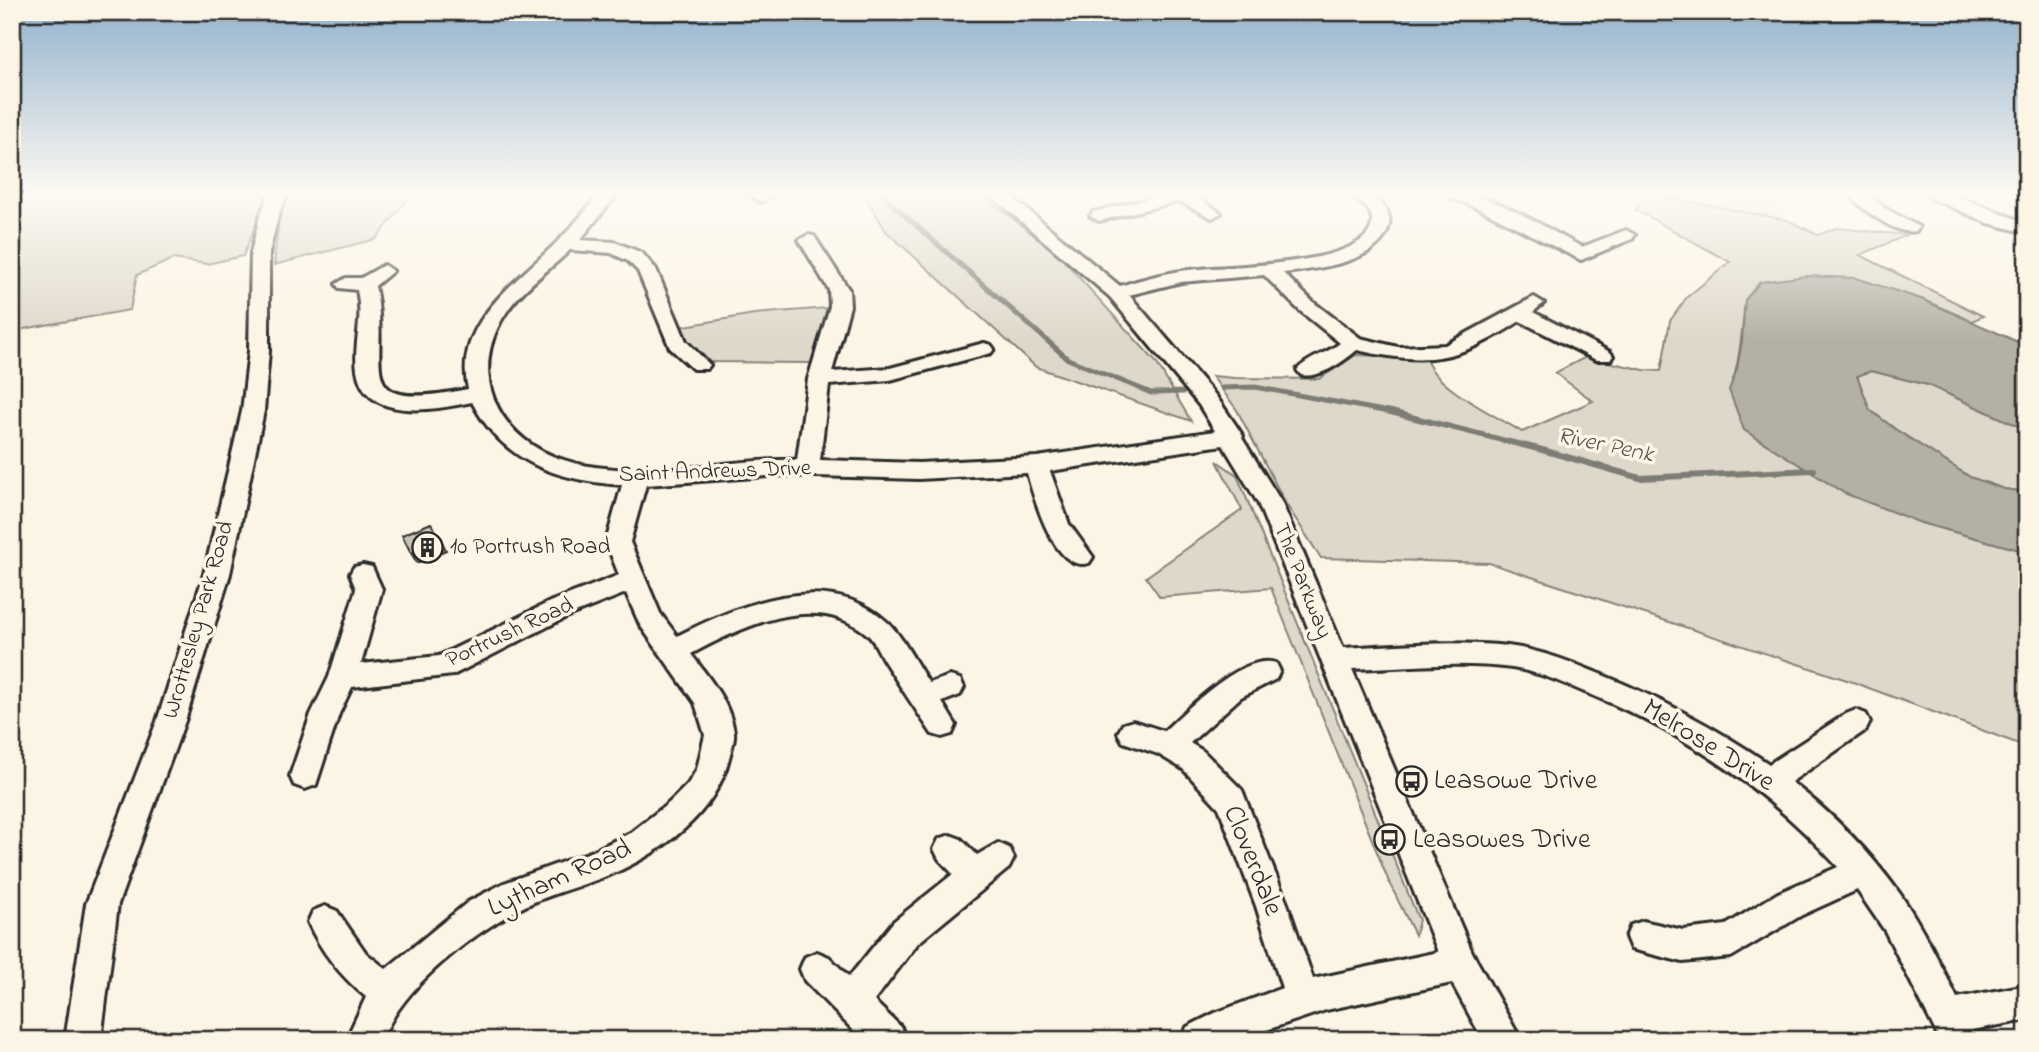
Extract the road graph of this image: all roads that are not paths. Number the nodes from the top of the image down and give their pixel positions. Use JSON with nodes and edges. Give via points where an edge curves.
{"nodes":[{"id":1,"x":262,"y":243,"type":"edge"},
{"id":2,"x":1057,"y":243,"type":"edge"},
{"id":3,"x":1370,"y":243,"type":"edge"},
{"id":4,"x":1560,"y":243,"type":"edge"},
{"id":5,"x":1607,"y":243,"type":"edge"},
{"id":6,"x":566,"y":244,"type":"joint"},
{"id":7,"x":806,"y":246,"type":"dead end"},
{"id":8,"x":1268,"y":269,"type":"junction"},
{"id":9,"x":384,"y":271,"type":"dead end"},
{"id":10,"x":1117,"y":293,"type":"junction"},
{"id":11,"x":1353,"y":343,"type":"junction"},
{"id":12,"x":984,"y":349,"type":"dead end"},
{"id":13,"x":1603,"y":356,"type":"dead end"},
{"id":14,"x":700,"y":365,"type":"dead end"},
{"id":15,"x":1308,"y":370,"type":"dead end"},
{"id":16,"x":819,"y":379,"type":"junction"},
{"id":17,"x":477,"y":394,"type":"junction"},
{"id":18,"x":1232,"y":436,"type":"junction"},
{"id":19,"x":1037,"y":465,"type":"junction"},
{"id":20,"x":808,"y":467,"type":"junction"},
{"id":21,"x":636,"y":478,"type":"junction"},
{"id":22,"x":1080,"y":556,"type":"dead end"},
{"id":23,"x":363,"y":574,"type":"dead end"},
{"id":24,"x":632,"y":580,"type":"junction"},
{"id":25,"x":674,"y":650,"type":"junction"},
{"id":26,"x":1334,"y":659,"type":"junction"},
{"id":27,"x":1266,"y":671,"type":"dead end"},
{"id":28,"x":343,"y":677,"type":"junction"},
{"id":29,"x":950,"y":687,"type":"dead end"},
{"id":30,"x":923,"y":698,"type":"junction"},
{"id":31,"x":1856,"y":722,"type":"dead end"},
{"id":32,"x":942,"y":725,"type":"dead end"},
{"id":33,"x":1133,"y":733,"type":"dead end"},
{"id":34,"x":1168,"y":745,"type":"junction"},
{"id":35,"x":305,"y":776,"type":"dead end"},
{"id":36,"x":1769,"y":781,"type":"junction"},
{"id":37,"x":950,"y":849,"type":"dead end"},
{"id":38,"x":1863,"y":872,"type":"junction"},
{"id":39,"x":325,"y":922,"type":"dead end"},
{"id":40,"x":1643,"y":937,"type":"dead end"},
{"id":41,"x":1460,"y":964,"type":"junction"},
{"id":42,"x":817,"y":969,"type":"dead end"},
{"id":43,"x":389,"y":993,"type":"junction"},
{"id":44,"x":1303,"y":1000,"type":"junction"},
{"id":45,"x":2027,"y":1002,"type":"edge"},
{"id":46,"x":851,"y":1003,"type":"junction"},
{"id":47,"x":1954,"y":1028,"type":"edge"},
{"id":48,"x":83,"y":1040,"type":"edge"},
{"id":49,"x":364,"y":1040,"type":"edge"},
{"id":50,"x":888,"y":1040,"type":"edge"},
{"id":51,"x":1200,"y":1040,"type":"edge"},
{"id":52,"x":1503,"y":1040,"type":"edge"}],
"edges":[{"from":1,"to":48,"type":"street","name":"Wrottesley Park Road","via":[[253,411],[217,574],[171,721],[102,904]]},
{"from":2,"to":10,"type":"street","name":"The Parkway"},
{"from":3,"to":8,"type":"street","via":[[1341,257]]},
{"from":4,"to":5,"type":"street","via":[[1581,254]]},
{"from":6,"to":14,"type":"street","via":[[615,248],[635,257],[647,270],[677,344]]},
{"from":6,"to":17,"type":"street","via":[[497,311],[482,341],[475,373]]},
{"from":7,"to":16,"type":"street","via":[[839,290],[840,306]]},
{"from":8,"to":10,"type":"street","via":[[1189,275]]},
{"from":8,"to":11,"type":"street"},
{"from":9,"to":17,"type":"street","via":[[356,284],[371,316],[368,374],[373,387],[403,403]]},
{"from":10,"to":18,"type":"street","name":"The Parkway"},
{"from":11,"to":13,"type":"street","via":[[1398,353],[1438,353],[1527,308]]},
{"from":11,"to":15,"type":"street"},
{"from":12,"to":16,"type":"street","via":[[890,374]]},
{"from":16,"to":20,"type":"street"},
{"from":17,"to":21,"type":"street","name":"Saint Andrews Drive","via":[[493,422],[533,456],[551,465]]},
{"from":18,"to":19,"type":"street","name":"Saint Andrews Drive"},
{"from":18,"to":26,"type":"street","name":"The Parkway","via":[[1270,503]]},
{"from":19,"to":20,"type":"street","name":"Saint Andrews Drive","via":[[919,471]]},
{"from":19,"to":22,"type":"street","via":[[1049,512],[1063,538]]},
{"from":20,"to":21,"type":"street","name":"Saint Andrews Drive"},
{"from":21,"to":24,"type":"street","name":"Lytham Road","via":[[618,542]]},
{"from":23,"to":28,"type":"street","via":[[369,589]]},
{"from":24,"to":25,"type":"street","name":"Lytham Road","via":[[649,618]]},
{"from":24,"to":28,"type":"street","name":"Portrush Road","via":[[561,608],[443,667]]},
{"from":25,"to":30,"type":"street","via":[[726,622],[797,603],[827,606],[876,627]]},
{"from":25,"to":43,"type":"street","name":"Lytham Road","via":[[706,695],[720,735],[711,771],[699,793],[641,843],[480,913],[402,975]]},
{"from":26,"to":36,"type":"street","name":"Melrose Drive","via":[[1511,657],[1574,675],[1646,705],[1695,731]]},
{"from":26,"to":41,"type":"street","name":"The Parkway"},
{"from":27,"to":34,"type":"street","via":[[1231,689]]},
{"from":28,"to":35,"type":"street","via":[[325,714]]},
{"from":29,"to":30,"type":"street"},
{"from":30,"to":32,"type":"street"},
{"from":31,"to":36,"type":"street"},
{"from":33,"to":34,"type":"street","name":"Cloverdale"},
{"from":34,"to":44,"type":"street","name":"Cloverdale","via":[[1193,760],[1231,800]]},
{"from":36,"to":38,"type":"street","name":"Melrose Drive","via":[[1804,810]]},
{"from":37,"to":46,"type":"street","via":[[987,867],[906,932]]},
{"from":38,"to":40,"type":"street","via":[[1790,904],[1731,941],[1683,946]]},
{"from":38,"to":47,"type":"street","name":"Melrose Drive","via":[[1883,897]]},
{"from":39,"to":43,"type":"street","via":[[354,965]]},
{"from":41,"to":44,"type":"street"},
{"from":41,"to":52,"type":"street","name":"The Parkway"},
{"from":42,"to":46,"type":"street"},
{"from":43,"to":49,"type":"street","name":"Lytham Road"},
{"from":44,"to":51,"type":"street","via":[[1227,1023]]},
{"from":45,"to":47,"type":"street"},
{"from":46,"to":50,"type":"street"}]}
